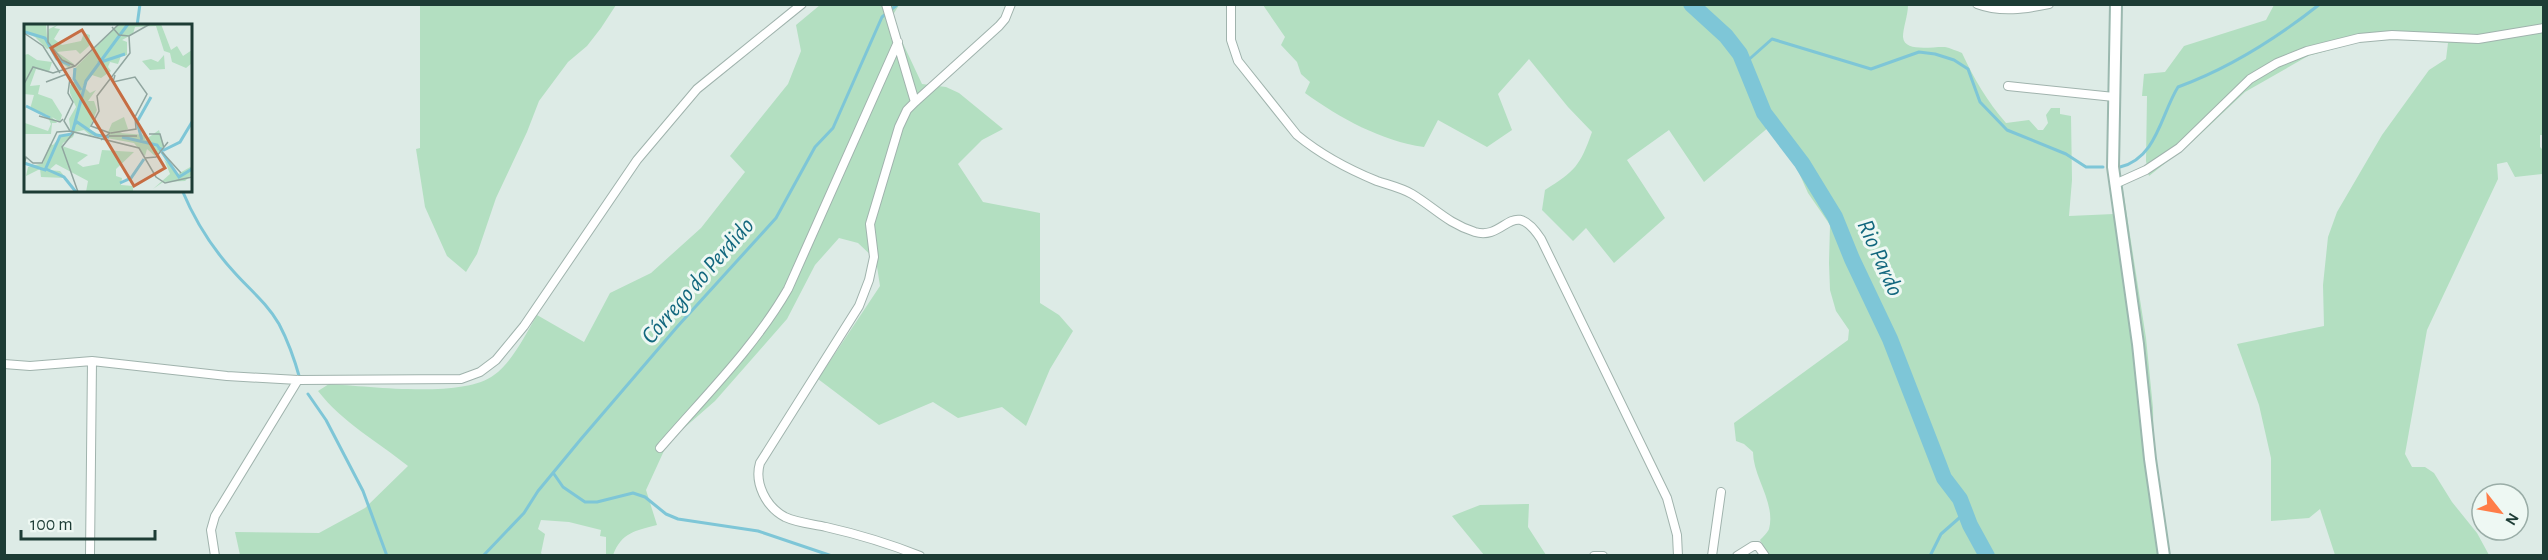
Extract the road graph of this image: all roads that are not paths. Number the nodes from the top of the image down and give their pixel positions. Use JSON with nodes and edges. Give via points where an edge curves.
{"nodes":[{"id":1,"x":802,"y":4,"type":"edge"},
{"id":2,"x":886,"y":4,"type":"edge"},
{"id":3,"x":1011,"y":4,"type":"edge"},
{"id":4,"x":1231,"y":4,"type":"edge"},
{"id":5,"x":1977,"y":4,"type":"edge"},
{"id":6,"x":2049,"y":4,"type":"edge"},
{"id":7,"x":2116,"y":4,"type":"edge"},
{"id":8,"x":2544,"y":28,"type":"edge"},
{"id":9,"x":898,"y":42,"type":"junction"},
{"id":10,"x":2008,"y":86,"type":"dead end"},
{"id":11,"x":2114,"y":97,"type":"junction"},
{"id":12,"x":915,"y":102,"type":"junction"},
{"id":13,"x":2115,"y":184,"type":"junction"},
{"id":14,"x":93,"y":361,"type":"junction"},
{"id":15,"x":4,"y":364,"type":"edge"},
{"id":16,"x":298,"y":380,"type":"junction"},
{"id":17,"x":660,"y":448,"type":"dead end"},
{"id":18,"x":1721,"y":492,"type":"dead end"},
{"id":19,"x":90,"y":555,"type":"edge"},
{"id":20,"x":215,"y":555,"type":"edge"},
{"id":21,"x":920,"y":555,"type":"edge"},
{"id":22,"x":1594,"y":555,"type":"edge"},
{"id":23,"x":1603,"y":555,"type":"edge"},
{"id":24,"x":1678,"y":555,"type":"edge"},
{"id":25,"x":1712,"y":555,"type":"edge"},
{"id":26,"x":1737,"y":555,"type":"edge"},
{"id":27,"x":1765,"y":555,"type":"edge"},
{"id":28,"x":2164,"y":555,"type":"edge"}],
"edges":[{"from":1,"to":16,"type":"street","via":[[697,89],[637,160],[524,327],[496,360],[480,372],[461,379]]},
{"from":2,"to":9,"type":"street"},
{"from":3,"to":12,"type":"street","via":[[999,26]]},
{"from":4,"to":24,"type":"street","via":[[1231,40],[1238,61],[1308,144],[1362,175],[1410,193],[1468,230],[1491,232],[1513,219],[1533,226],[1667,498]]},
{"from":5,"to":6,"type":"street","via":[[1993,10]]},
{"from":7,"to":11,"type":"street"},
{"from":8,"to":13,"type":"street","via":[[2478,39],[2392,35],[2359,38],[2307,51],[2250,79],[2179,148]]},
{"from":9,"to":12,"type":"street"},
{"from":9,"to":17,"type":"street","via":[[788,289],[755,339]]},
{"from":10,"to":11,"type":"street"},
{"from":11,"to":13,"type":"street"},
{"from":12,"to":21,"type":"street","via":[[899,127],[870,224],[874,257],[860,306],[757,471],[765,497],[785,517]]},
{"from":13,"to":28,"type":"street"},
{"from":14,"to":15,"type":"street"},
{"from":14,"to":16,"type":"street"},
{"from":14,"to":19,"type":"street"},
{"from":16,"to":20,"type":"street","via":[[215,516],[211,530]]},
{"from":18,"to":25,"type":"street"},
{"from":22,"to":23,"type":"street"},
{"from":26,"to":27,"type":"street","via":[[1758,546]]}]}
